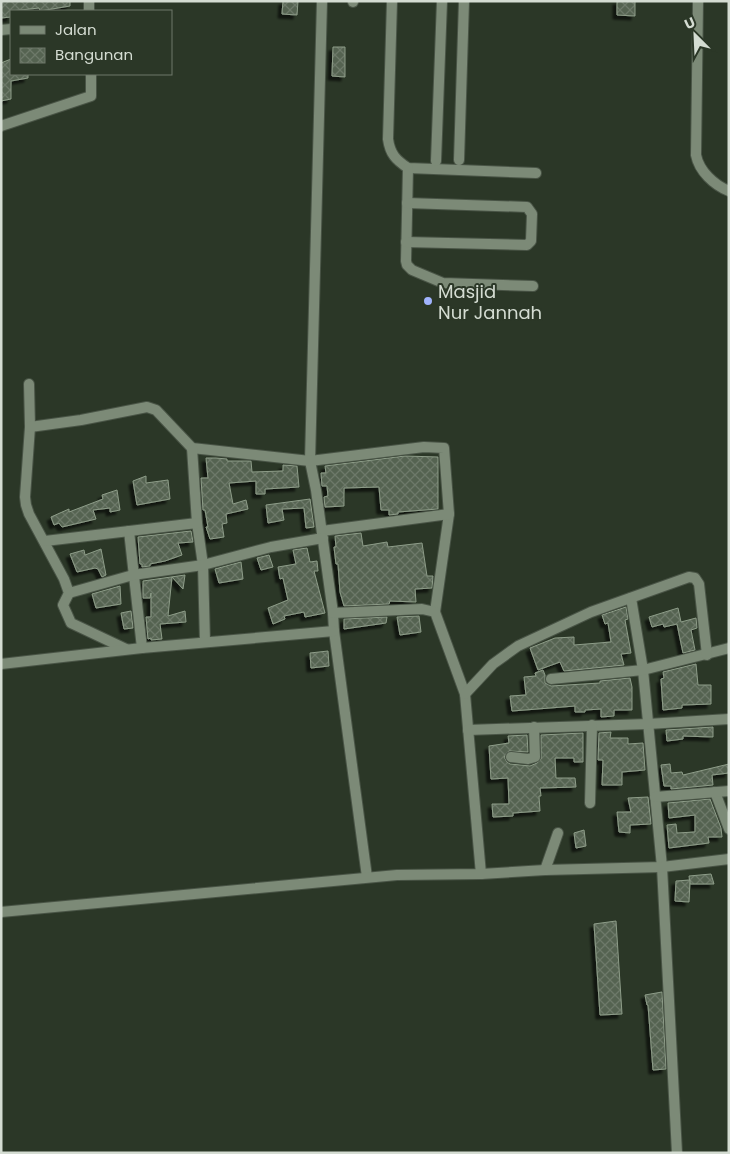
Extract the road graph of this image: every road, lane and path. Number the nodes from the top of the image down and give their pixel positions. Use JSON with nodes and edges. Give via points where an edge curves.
{"nodes":[{"id":1,"x":322,"y":1,"type":"edge"},
{"id":2,"x":392,"y":1,"type":"edge"},
{"id":3,"x":442,"y":1,"type":"edge"},
{"id":4,"x":464,"y":1,"type":"edge"},
{"id":5,"x":698,"y":1,"type":"edge"},
{"id":6,"x":91,"y":75,"type":"edge"},
{"id":7,"x":1,"y":126,"type":"edge"},
{"id":8,"x":459,"y":160,"type":"dead end"},
{"id":9,"x":436,"y":161,"type":"dead end"},
{"id":10,"x":408,"y":168,"type":"junction"},
{"id":11,"x":536,"y":173,"type":"dead end"},
{"id":12,"x":729,"y":192,"type":"edge"},
{"id":13,"x":407,"y":203,"type":"junction"},
{"id":14,"x":406,"y":242,"type":"junction"},
{"id":15,"x":533,"y":286,"type":"dead end"},
{"id":16,"x":29,"y":384,"type":"dead end"},
{"id":17,"x":30,"y":427,"type":"junction"},
{"id":18,"x":192,"y":448,"type":"junction"},
{"id":19,"x":310,"y":461,"type":"junction"},
{"id":20,"x":449,"y":514,"type":"junction"},
{"id":21,"x":197,"y":523,"type":"junction"},
{"id":22,"x":128,"y":531,"type":"junction"},
{"id":23,"x":322,"y":535,"type":"junction"},
{"id":24,"x":45,"y":541,"type":"junction"},
{"id":25,"x":203,"y":565,"type":"junction"},
{"id":26,"x":134,"y":575,"type":"junction"},
{"id":27,"x":69,"y":593,"type":"junction"},
{"id":28,"x":631,"y":598,"type":"junction"},
{"id":29,"x":435,"y":612,"type":"junction"},
{"id":30,"x":333,"y":613,"type":"junction"},
{"id":31,"x":334,"y":631,"type":"junction"},
{"id":32,"x":205,"y":642,"type":"junction"},
{"id":33,"x":142,"y":648,"type":"junction"},
{"id":34,"x":729,"y":648,"type":"edge"},
{"id":35,"x":126,"y":649,"type":"junction"},
{"id":36,"x":707,"y":655,"type":"junction"},
{"id":37,"x":1,"y":664,"type":"edge"},
{"id":38,"x":643,"y":670,"type":"junction"},
{"id":39,"x":551,"y":679,"type":"dead end"},
{"id":40,"x":464,"y":694,"type":"junction"},
{"id":41,"x":729,"y":719,"type":"edge"},
{"id":42,"x":648,"y":724,"type":"junction"},
{"id":43,"x":592,"y":725,"type":"junction"},
{"id":44,"x":534,"y":727,"type":"junction"},
{"id":45,"x":468,"y":730,"type":"junction"},
{"id":46,"x":512,"y":757,"type":"dead end"},
{"id":47,"x":729,"y":791,"type":"edge"},
{"id":48,"x":715,"y":792,"type":"junction"},
{"id":49,"x":655,"y":797,"type":"junction"},
{"id":50,"x":590,"y":803,"type":"dead end"},
{"id":51,"x":729,"y":829,"type":"edge"},
{"id":52,"x":558,"y":833,"type":"dead end"},
{"id":53,"x":729,"y":859,"type":"edge"},
{"id":54,"x":662,"y":866,"type":"junction"},
{"id":55,"x":545,"y":870,"type":"junction"},
{"id":56,"x":481,"y":874,"type":"junction"},
{"id":57,"x":367,"y":877,"type":"junction"},
{"id":58,"x":1,"y":912,"type":"edge"},
{"id":59,"x":677,"y":1153,"type":"edge"}],
"edges":[{"from":1,"to":19,"type":"street"},
{"from":2,"to":10,"type":"street","via":[[388,140],[397,160]]},
{"from":3,"to":9,"type":"street"},
{"from":4,"to":8,"type":"street"},
{"from":5,"to":12,"type":"street","via":[[696,155],[698,166]]},
{"from":6,"to":7,"type":"street","via":[[91,96]]},
{"from":10,"to":11,"type":"street"},
{"from":10,"to":13,"type":"street"},
{"from":13,"to":14,"type":"street"},
{"from":13,"to":14,"type":"street","via":[[527,208],[532,214],[531,241],[527,245]]},
{"from":14,"to":15,"type":"street","via":[[409,268],[443,283]]},
{"from":16,"to":17,"type":"street"},
{"from":17,"to":18,"type":"street","via":[[147,407],[156,410]]},
{"from":17,"to":24,"type":"street","via":[[25,497],[29,514]]},
{"from":18,"to":19,"type":"street"},
{"from":18,"to":21,"type":"street"},
{"from":19,"to":20,"type":"street","via":[[424,446],[444,448]]},
{"from":19,"to":23,"type":"street"},
{"from":20,"to":23,"type":"street"},
{"from":20,"to":29,"type":"street"},
{"from":21,"to":22,"type":"street"},
{"from":21,"to":25,"type":"street"},
{"from":22,"to":24,"type":"street"},
{"from":22,"to":26,"type":"street"},
{"from":23,"to":25,"type":"street"},
{"from":23,"to":30,"type":"street"},
{"from":24,"to":27,"type":"street"},
{"from":25,"to":26,"type":"street"},
{"from":25,"to":32,"type":"street"},
{"from":26,"to":27,"type":"street"},
{"from":26,"to":33,"type":"street"},
{"from":27,"to":35,"type":"street","via":[[63,605],[71,623]]},
{"from":28,"to":36,"type":"street","via":[[689,577],[695,578],[699,584]]},
{"from":28,"to":38,"type":"street"},
{"from":28,"to":40,"type":"street","via":[[591,612],[518,646],[493,664]]},
{"from":29,"to":30,"type":"street","via":[[422,609]]},
{"from":29,"to":40,"type":"street"},
{"from":30,"to":31,"type":"street"},
{"from":31,"to":32,"type":"street"},
{"from":31,"to":57,"type":"street"},
{"from":32,"to":33,"type":"street"},
{"from":33,"to":35,"type":"street"},
{"from":34,"to":36,"type":"street"},
{"from":35,"to":37,"type":"street"},
{"from":36,"to":38,"type":"street"},
{"from":38,"to":39,"type":"street"},
{"from":38,"to":42,"type":"street"},
{"from":40,"to":45,"type":"street"},
{"from":41,"to":42,"type":"street"},
{"from":42,"to":43,"type":"street"},
{"from":42,"to":49,"type":"street"},
{"from":43,"to":44,"type":"street"},
{"from":43,"to":50,"type":"street"},
{"from":44,"to":45,"type":"street"},
{"from":44,"to":46,"type":"street","via":[[535,757]]},
{"from":45,"to":56,"type":"street"},
{"from":47,"to":48,"type":"street"},
{"from":48,"to":49,"type":"street"},
{"from":48,"to":51,"type":"street"},
{"from":49,"to":54,"type":"street"},
{"from":52,"to":55,"type":"street"},
{"from":53,"to":54,"type":"street"},
{"from":54,"to":55,"type":"street"},
{"from":54,"to":59,"type":"street"},
{"from":55,"to":56,"type":"street"},
{"from":56,"to":57,"type":"street"},
{"from":57,"to":58,"type":"street"}]}
